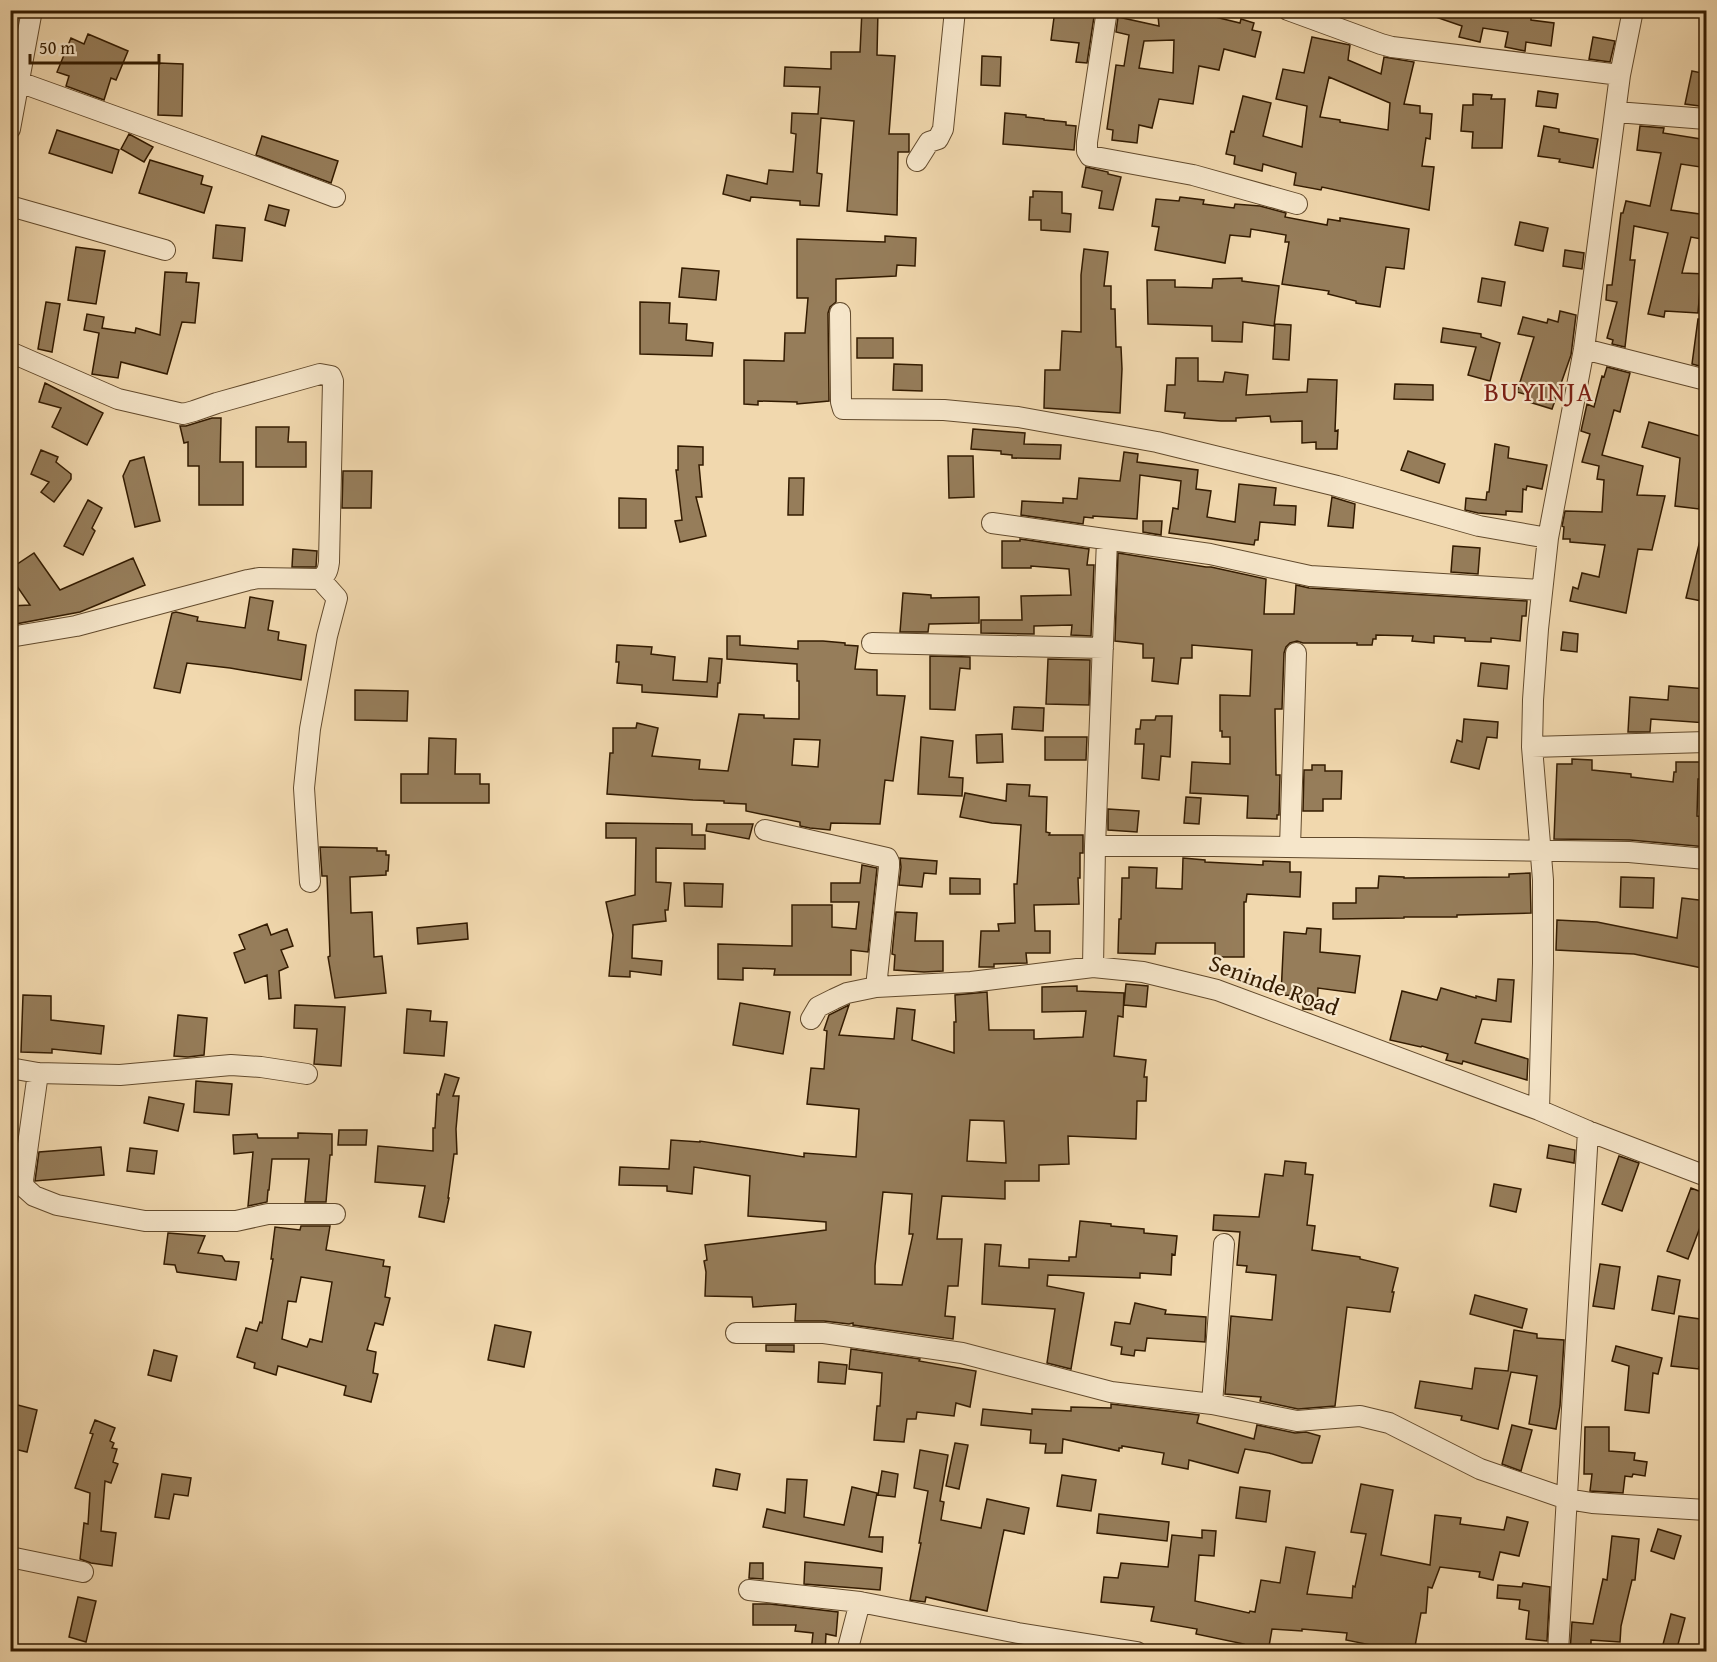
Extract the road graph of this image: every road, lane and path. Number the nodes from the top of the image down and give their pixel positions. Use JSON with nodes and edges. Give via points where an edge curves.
{"nodes":[{"id":1,"x":32,"y":10,"type":"edge"},
{"id":2,"x":955,"y":10,"type":"edge"},
{"id":3,"x":1107,"y":10,"type":"edge"},
{"id":4,"x":1288,"y":10,"type":"edge"},
{"id":5,"x":1633,"y":10,"type":"edge"},
{"id":6,"x":1620,"y":75,"type":"junction"},
{"id":7,"x":19,"y":82,"type":"junction"},
{"id":8,"x":1616,"y":112,"type":"junction"},
{"id":9,"x":1707,"y":119,"type":"edge"},
{"id":10,"x":10,"y":129,"type":"edge"},
{"id":11,"x":917,"y":161,"type":"dead end"},
{"id":12,"x":335,"y":197,"type":"dead end"},
{"id":13,"x":1297,"y":204,"type":"dead end"},
{"id":14,"x":10,"y":206,"type":"edge"},
{"id":15,"x":165,"y":250,"type":"dead end"},
{"id":16,"x":840,"y":313,"type":"dead end"},
{"id":17,"x":1584,"y":349,"type":"junction"},
{"id":18,"x":10,"y":352,"type":"edge"},
{"id":19,"x":1707,"y":380,"type":"edge"},
{"id":20,"x":992,"y":523,"type":"dead end"},
{"id":21,"x":1548,"y":538,"type":"junction"},
{"id":22,"x":1107,"y":540,"type":"junction"},
{"id":23,"x":320,"y":579,"type":"junction"},
{"id":24,"x":1542,"y":590,"type":"junction"},
{"id":25,"x":10,"y":637,"type":"edge"},
{"id":26,"x":872,"y":643,"type":"dead end"},
{"id":27,"x":1103,"y":648,"type":"junction"},
{"id":28,"x":1296,"y":653,"type":"dead end"},
{"id":29,"x":1707,"y":742,"type":"edge"},
{"id":30,"x":1532,"y":747,"type":"junction"},
{"id":31,"x":765,"y":830,"type":"dead end"},
{"id":32,"x":1095,"y":846,"type":"junction"},
{"id":33,"x":1290,"y":847,"type":"junction"},
{"id":34,"x":1542,"y":851,"type":"junction"},
{"id":35,"x":1707,"y":859,"type":"edge"},
{"id":36,"x":310,"y":882,"type":"dead end"},
{"id":37,"x":1093,"y":967,"type":"junction"},
{"id":38,"x":876,"y":987,"type":"junction"},
{"id":39,"x":811,"y":1018,"type":"dead end"},
{"id":40,"x":10,"y":1068,"type":"edge"},
{"id":41,"x":38,"y":1073,"type":"junction"},
{"id":42,"x":307,"y":1074,"type":"dead end"},
{"id":43,"x":1539,"y":1110,"type":"junction"},
{"id":44,"x":1588,"y":1131,"type":"junction"},
{"id":45,"x":1707,"y":1176,"type":"edge"},
{"id":46,"x":334,"y":1214,"type":"dead end"},
{"id":47,"x":1224,"y":1244,"type":"dead end"},
{"id":48,"x":736,"y":1334,"type":"dead end"},
{"id":49,"x":1212,"y":1404,"type":"junction"},
{"id":50,"x":1567,"y":1499,"type":"junction"},
{"id":51,"x":1707,"y":1510,"type":"edge"},
{"id":52,"x":10,"y":1557,"type":"edge"},
{"id":53,"x":83,"y":1572,"type":"dead end"},
{"id":54,"x":749,"y":1590,"type":"dead end"},
{"id":55,"x":860,"y":1602,"type":"junction"},
{"id":56,"x":1016,"y":1642,"type":"edge"},
{"id":57,"x":847,"y":1652,"type":"edge"},
{"id":58,"x":1137,"y":1652,"type":"edge"},
{"id":59,"x":1558,"y":1652,"type":"edge"}],
"edges":[{"from":1,"to":7,"type":"street"},
{"from":2,"to":11,"type":"street","via":[[943,129]]},
{"from":3,"to":13,"type":"street","via":[[1087,142],[1090,156],[1193,175]]},
{"from":4,"to":6,"type":"street","via":[[1392,47]]},
{"from":5,"to":6,"type":"street"},
{"from":6,"to":8,"type":"street"},
{"from":7,"to":10,"type":"street"},
{"from":7,"to":12,"type":"street"},
{"from":8,"to":9,"type":"street"},
{"from":8,"to":17,"type":"street"},
{"from":14,"to":15,"type":"street"},
{"from":16,"to":21,"type":"street","via":[[843,409],[944,410],[1018,417],[1157,442],[1479,526]]},
{"from":17,"to":19,"type":"street"},
{"from":17,"to":21,"type":"street"},
{"from":18,"to":23,"type":"street","via":[[118,399],[183,414],[320,374],[331,376],[329,562],[325,576]]},
{"from":20,"to":22,"type":"street"},
{"from":21,"to":24,"type":"street"},
{"from":22,"to":24,"type":"street","via":[[1210,554],[1310,576]]},
{"from":22,"to":27,"type":"street"},
{"from":23,"to":25,"type":"street","via":[[248,580],[76,626]]},
{"from":23,"to":36,"type":"street","via":[[337,598],[310,729],[304,788]]},
{"from":24,"to":30,"type":"street"},
{"from":26,"to":27,"type":"street"},
{"from":27,"to":32,"type":"street"},
{"from":28,"to":33,"type":"street"},
{"from":29,"to":30,"type":"street"},
{"from":30,"to":34,"type":"street"},
{"from":31,"to":38,"type":"street","via":[[887,858]]},
{"from":32,"to":33,"type":"street"},
{"from":32,"to":37,"type":"street"},
{"from":33,"to":34,"type":"street"},
{"from":34,"to":35,"type":"street","via":[[1629,852]]},
{"from":34,"to":43,"type":"street"},
{"from":37,"to":38,"type":"street","name":"Seninde Road","via":[[964,982]]},
{"from":37,"to":43,"type":"street","name":"Seninde Road","via":[[1143,972],[1217,990]]},
{"from":38,"to":39,"type":"street","name":"Seninde Road","via":[[834,999],[818,1007]]},
{"from":40,"to":41,"type":"street"},
{"from":41,"to":42,"type":"street","via":[[120,1075],[231,1065]]},
{"from":41,"to":46,"type":"street","via":[[22,1180],[34,1196],[57,1205],[145,1221],[236,1221],[268,1214]]},
{"from":43,"to":44,"type":"street","name":"Seninde Road"},
{"from":44,"to":45,"type":"street","name":"Seninde Road"},
{"from":44,"to":50,"type":"street"},
{"from":47,"to":49,"type":"street"},
{"from":48,"to":49,"type":"street","via":[[824,1333],[962,1353],[1111,1392]]},
{"from":49,"to":50,"type":"street","via":[[1297,1421],[1360,1416],[1389,1423],[1480,1469]]},
{"from":50,"to":51,"type":"street"},
{"from":50,"to":59,"type":"street"},
{"from":52,"to":53,"type":"street"},
{"from":54,"to":55,"type":"street"},
{"from":55,"to":56,"type":"street"},
{"from":55,"to":57,"type":"street"},
{"from":56,"to":58,"type":"street"}]}
